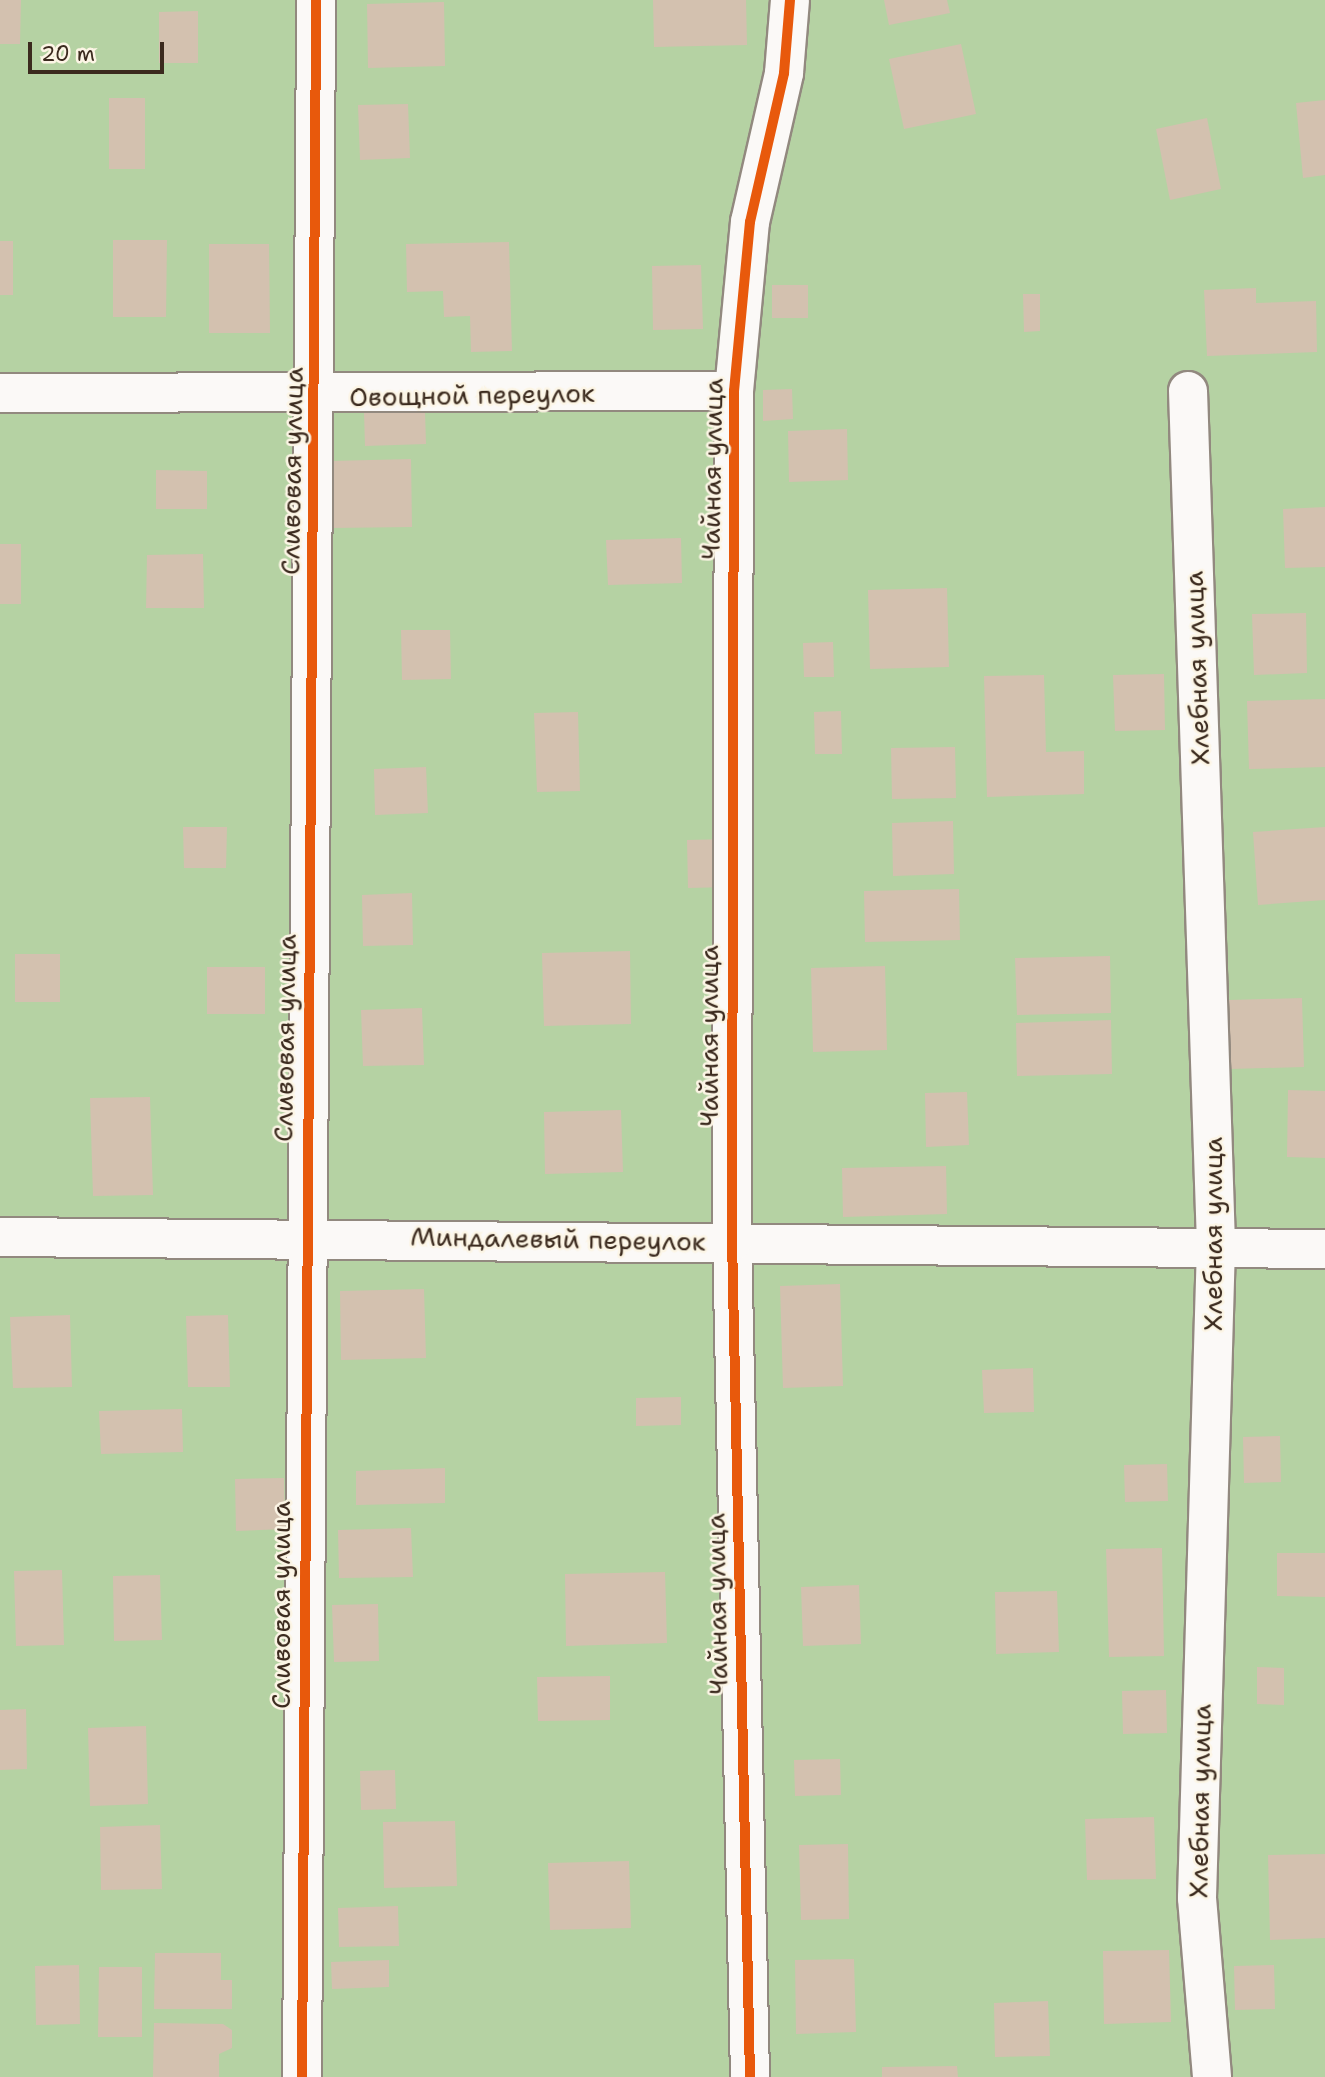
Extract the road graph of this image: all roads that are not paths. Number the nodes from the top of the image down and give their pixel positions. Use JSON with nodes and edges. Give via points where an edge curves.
{"nodes":[{"id":1,"x":316,"y":0,"type":"edge"},
{"id":2,"x":790,"y":0,"type":"edge"},
{"id":3,"x":734,"y":391,"type":"junction"},
{"id":4,"x":1188,"y":391,"type":"dead end"},
{"id":5,"x":0,"y":393,"type":"edge"},
{"id":6,"x":316,"y":397,"type":"junction"},
{"id":7,"x":305,"y":1236,"type":"junction"},
{"id":8,"x":0,"y":1237,"type":"edge"},
{"id":9,"x":732,"y":1242,"type":"junction"},
{"id":10,"x":1216,"y":1246,"type":"junction"},
{"id":11,"x":1325,"y":1249,"type":"edge"},
{"id":12,"x":302,"y":2077,"type":"edge"},
{"id":13,"x":750,"y":2077,"type":"edge"},
{"id":14,"x":1212,"y":2077,"type":"edge"}],
"edges":[{"from":1,"to":6,"type":"street","name":"Сливовая улица"},
{"from":2,"to":3,"type":"street","name":"Чайная улица","via":[[784,73],[750,222]]},
{"from":3,"to":6,"type":"street","name":"Овощной переулок"},
{"from":3,"to":9,"type":"street","name":"Чайная улица"},
{"from":4,"to":10,"type":"street","name":"Хлебная улица"},
{"from":5,"to":6,"type":"street","name":"Овощной переулок"},
{"from":6,"to":7,"type":"street","name":"Сливовая улица"},
{"from":7,"to":8,"type":"street","name":"Миндалевый переулок"},
{"from":7,"to":9,"type":"street","name":"Миндалевый переулок"},
{"from":7,"to":12,"type":"street","name":"Сливовая улица"},
{"from":9,"to":10,"type":"street","name":"Миндалевый переулок"},
{"from":9,"to":13,"type":"street","name":"Чайная улица"},
{"from":10,"to":11,"type":"street","name":"Миндалевый переулок"},
{"from":10,"to":14,"type":"street","name":"Хлебная улица","via":[[1197,1898]]}]}
